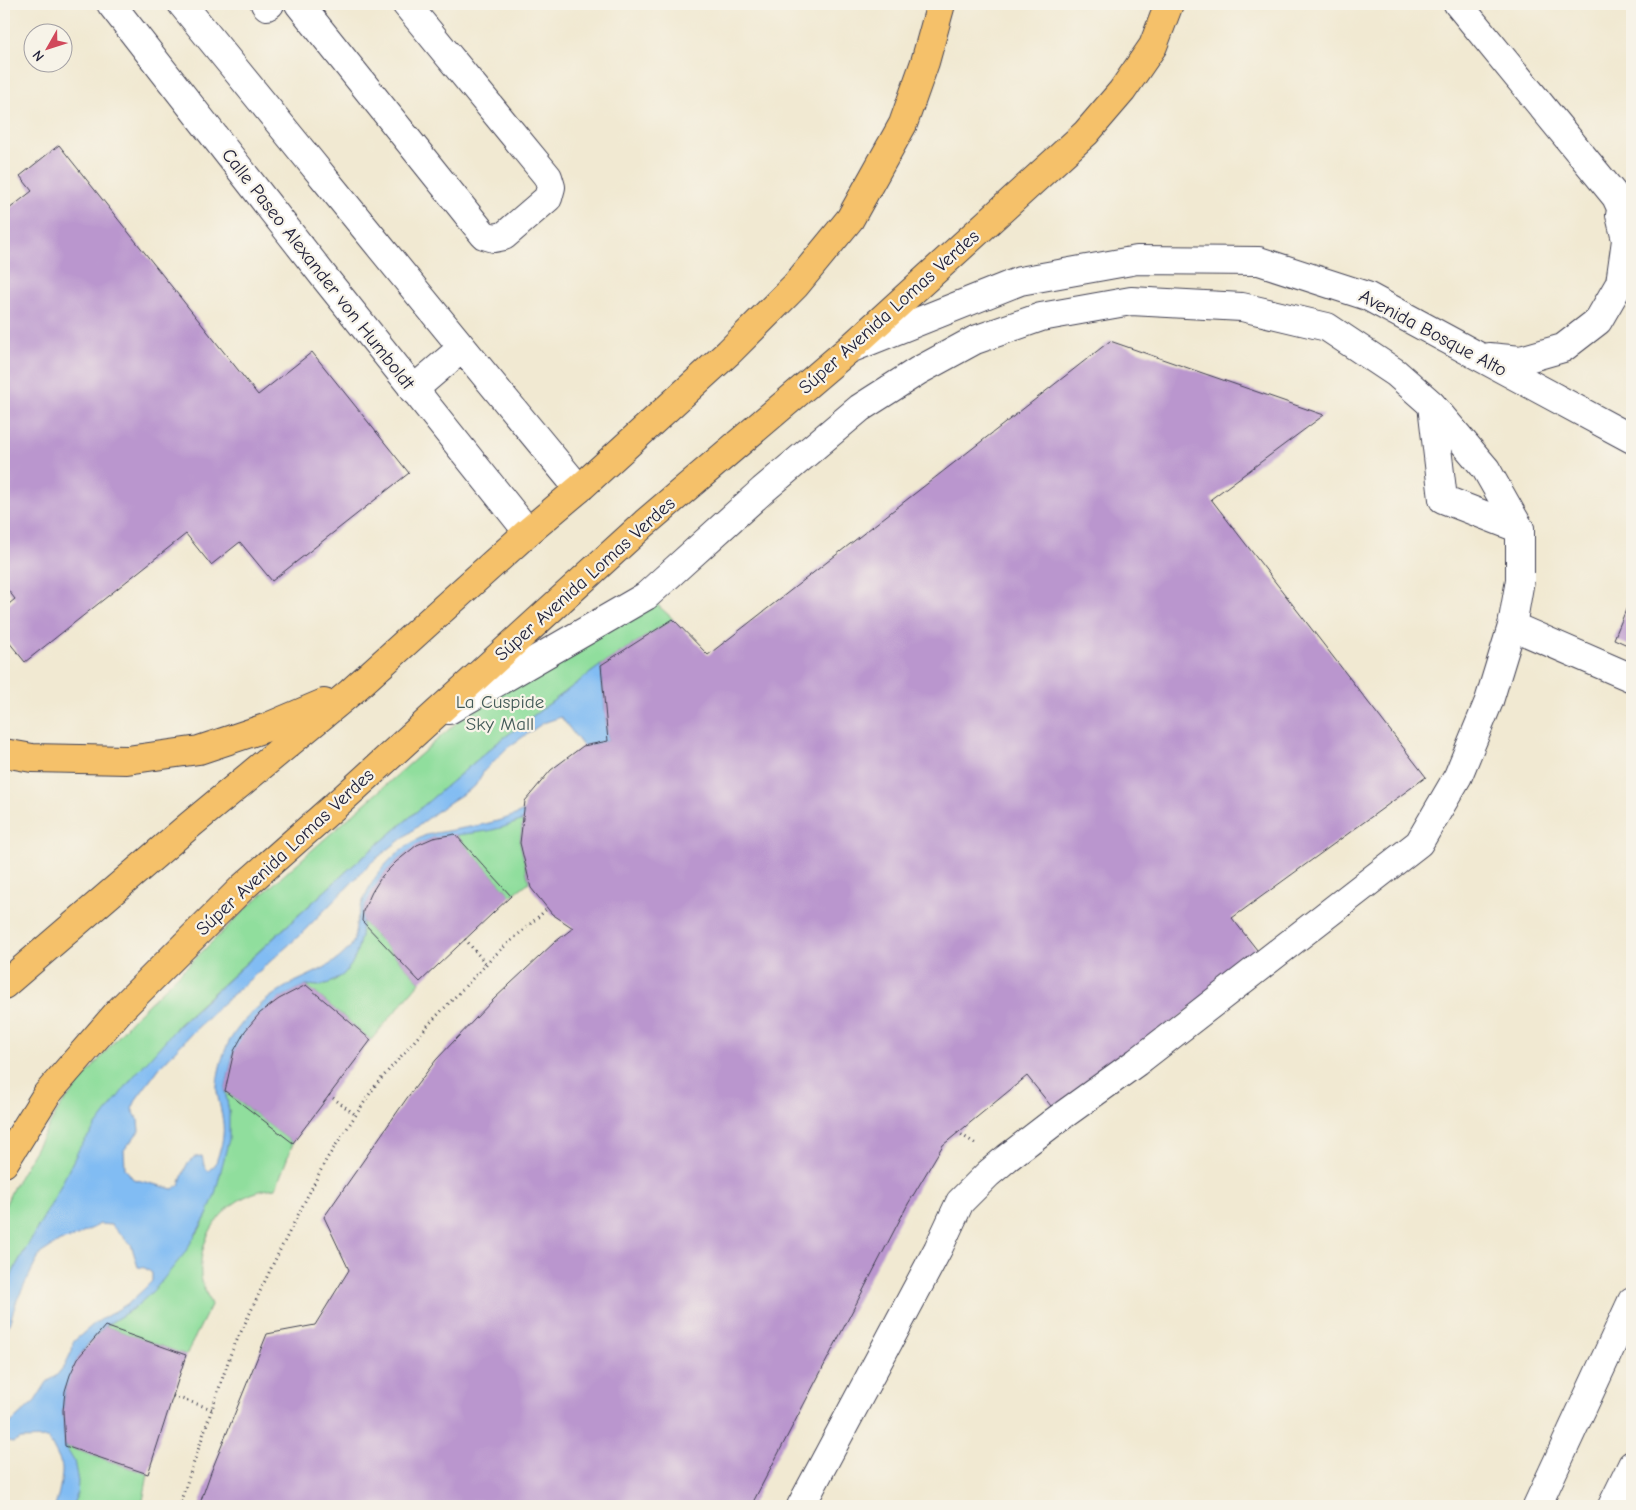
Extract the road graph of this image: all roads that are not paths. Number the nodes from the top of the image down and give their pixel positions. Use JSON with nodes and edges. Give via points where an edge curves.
{"nodes":[{"id":1,"x":111,"y":4,"type":"edge"},
{"id":2,"x":182,"y":4,"type":"edge"},
{"id":3,"x":265,"y":4,"type":"edge"},
{"id":4,"x":270,"y":4,"type":"edge"},
{"id":5,"x":299,"y":4,"type":"edge"},
{"id":6,"x":406,"y":4,"type":"edge"},
{"id":7,"x":941,"y":4,"type":"edge"},
{"id":8,"x":1169,"y":4,"type":"edge"},
{"id":9,"x":1458,"y":4,"type":"edge"},
{"id":10,"x":1616,"y":197,"type":"junction"},
{"id":11,"x":1632,"y":232,"type":"edge"},
{"id":12,"x":462,"y":348,"type":"junction"},
{"id":13,"x":848,"y":350,"type":"junction"},
{"id":14,"x":1477,"y":356,"type":"junction"},
{"id":15,"x":414,"y":390,"type":"junction"},
{"id":16,"x":1432,"y":405,"type":"junction"},
{"id":17,"x":1632,"y":439,"type":"edge"},
{"id":18,"x":579,"y":488,"type":"junction"},
{"id":19,"x":1520,"y":529,"type":"junction"},
{"id":20,"x":528,"y":532,"type":"junction"},
{"id":21,"x":1512,"y":626,"type":"junction"},
{"id":22,"x":1632,"y":678,"type":"edge"},
{"id":23,"x":351,"y":692,"type":"junction"},
{"id":24,"x":423,"y":725,"type":"junction"},
{"id":25,"x":4,"y":753,"type":"edge"},
{"id":26,"x":4,"y":985,"type":"edge"},
{"id":27,"x":4,"y":1163,"type":"edge"},
{"id":28,"x":1632,"y":1300,"type":"edge"},
{"id":29,"x":1632,"y":1465,"type":"edge"},
{"id":30,"x":801,"y":1506,"type":"edge"},
{"id":31,"x":1536,"y":1506,"type":"edge"},
{"id":32,"x":1612,"y":1506,"type":"edge"}],
"edges":[{"from":1,"to":15,"type":"street","name":"Calle Paseo Alexander von Humboldt"},
{"from":2,"to":12,"type":"street"},
{"from":3,"to":4,"type":"street"},
{"from":5,"to":6,"type":"street","via":[[484,235],[504,236],[548,198],[551,187],[548,177]]},
{"from":7,"to":18,"type":"main road","via":[[903,124],[850,219],[795,286],[742,339]]},
{"from":8,"to":13,"type":"main road","name":"Súper Avenida Lomas Verdes","via":[[1153,46],[1122,92],[1086,133]]},
{"from":9,"to":10,"type":"street"},
{"from":10,"to":11,"type":"street"},
{"from":10,"to":14,"type":"street","via":[[1626,240],[1620,283],[1598,321],[1563,348],[1530,358]]},
{"from":12,"to":15,"type":"street"},
{"from":12,"to":18,"type":"street"},
{"from":13,"to":14,"type":"street","name":"Avenida Bosque Alto","via":[[1020,281],[1137,260],[1166,260],[1259,262],[1367,296]]},
{"from":13,"to":24,"type":"main road","name":"Súper Avenida Lomas Verdes","via":[[646,523]]},
{"from":14,"to":17,"type":"street","name":"Avenida Bosque Alto"},
{"from":15,"to":20,"type":"street","name":"Calle Paseo Alexander von Humboldt"},
{"from":16,"to":19,"type":"street","via":[[1486,469]]},
{"from":16,"to":19,"type":"street","via":[[1452,494]]},
{"from":16,"to":24,"type":"street","via":[[1396,373],[1327,327],[1242,307],[1131,301],[1041,317],[975,340],[860,408],[646,596]]},
{"from":18,"to":20,"type":"main road"},
{"from":19,"to":21,"type":"street","via":[[1520,580]]},
{"from":20,"to":23,"type":"main road"},
{"from":21,"to":22,"type":"street"},
{"from":21,"to":30,"type":"street","via":[[1489,701],[1458,776],[1419,843],[1145,1056],[1048,1126],[988,1174],[960,1202],[934,1258]]},
{"from":23,"to":25,"type":"main road","via":[[265,728],[199,750],[127,760],[32,758]]},
{"from":23,"to":26,"type":"main road"},
{"from":24,"to":27,"type":"main road","name":"Súper Avenida Lomas Verdes","via":[[243,888],[120,1010],[47,1094]]},
{"from":28,"to":31,"type":"street"},
{"from":29,"to":32,"type":"street"}]}
